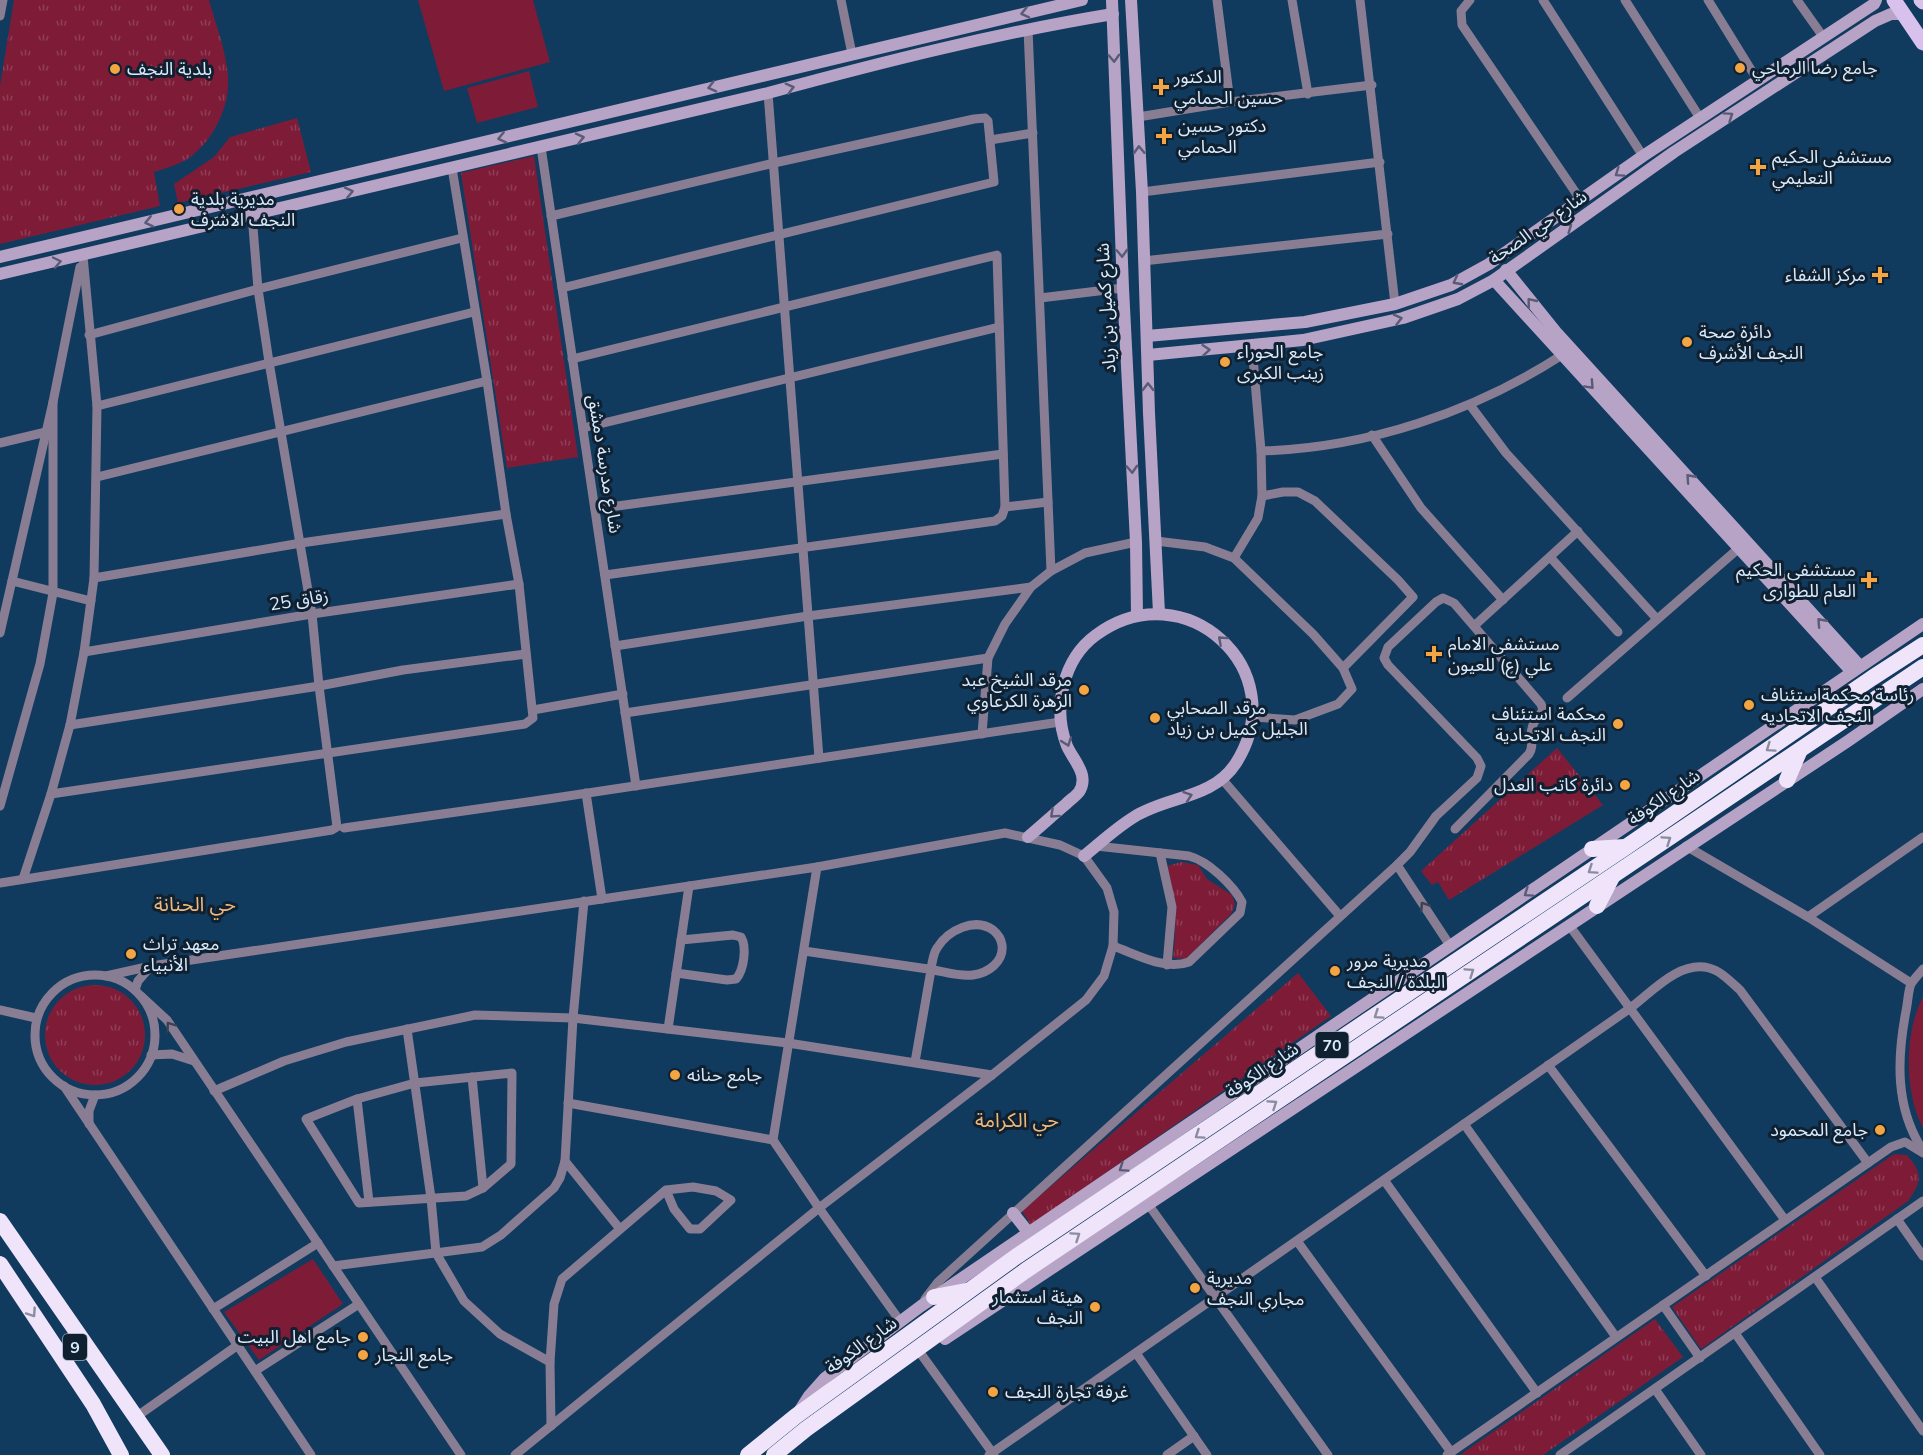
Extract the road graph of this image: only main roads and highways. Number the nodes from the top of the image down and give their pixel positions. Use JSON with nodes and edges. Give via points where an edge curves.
{"nodes":[{"id":1,"x":1082,"y":0,"type":"edge"},
{"id":2,"x":1112,"y":0,"type":"edge"},
{"id":3,"x":1131,"y":0,"type":"edge"},
{"id":4,"x":1876,"y":0,"type":"edge"},
{"id":5,"x":1894,"y":0,"type":"edge"},
{"id":6,"x":1113,"y":14,"type":"junction"},
{"id":7,"x":1903,"y":14,"type":"junction"},
{"id":8,"x":1923,"y":42,"type":"edge"},
{"id":9,"x":852,"y":54,"type":"junction"},
{"id":10,"x":856,"y":69,"type":"junction"},
{"id":11,"x":1682,"y":130,"type":"junction"},
{"id":12,"x":1665,"y":141,"type":"junction"},
{"id":13,"x":1690,"y":142,"type":"junction"},
{"id":14,"x":1674,"y":152,"type":"junction"},
{"id":15,"x":325,"y":180,"type":"junction"},
{"id":16,"x":299,"y":186,"type":"junction"},
{"id":17,"x":327,"y":197,"type":"junction"},
{"id":18,"x":301,"y":203,"type":"junction"},
{"id":19,"x":0,"y":257,"type":"edge"},
{"id":20,"x":1506,"y":270,"type":"junction"},
{"id":21,"x":0,"y":274,"type":"edge"},
{"id":22,"x":1494,"y":280,"type":"junction"},
{"id":23,"x":1305,"y":322,"type":"junction"},
{"id":24,"x":1277,"y":325,"type":"junction"},
{"id":25,"x":1548,"y":330,"type":"junction"},
{"id":26,"x":1147,"y":336,"type":"junction"},
{"id":27,"x":1303,"y":339,"type":"junction"},
{"id":28,"x":1278,"y":343,"type":"junction"},
{"id":29,"x":1148,"y":355,"type":"junction"},
{"id":30,"x":1129,"y":411,"type":"junction"},
{"id":31,"x":1149,"y":413,"type":"junction"},
{"id":32,"x":1131,"y":445,"type":"junction"},
{"id":33,"x":1150,"y":446,"type":"junction"},
{"id":34,"x":1159,"y":613,"type":"junction"},
{"id":35,"x":1137,"y":615,"type":"junction"},
{"id":36,"x":1923,"y":624,"type":"edge"},
{"id":37,"x":1923,"y":645,"type":"edge"},
{"id":38,"x":1923,"y":667,"type":"edge"},
{"id":39,"x":1856,"y":669,"type":"junction"},
{"id":40,"x":1923,"y":688,"type":"edge"},
{"id":41,"x":1799,"y":752,"type":"junction"},
{"id":42,"x":1787,"y":780,"type":"junction"},
{"id":43,"x":1028,"y":837,"type":"road end"},
{"id":44,"x":1626,"y":847,"type":"junction"},
{"id":45,"x":1592,"y":849,"type":"junction"},
{"id":46,"x":1084,"y":856,"type":"road end"},
{"id":47,"x":1613,"y":876,"type":"junction"},
{"id":48,"x":1597,"y":906,"type":"junction"},
{"id":49,"x":1240,"y":1090,"type":"junction"},
{"id":50,"x":1237,"y":1127,"type":"junction"},
{"id":51,"x":1013,"y":1213,"type":"road end"},
{"id":52,"x":0,"y":1221,"type":"edge"},
{"id":53,"x":1028,"y":1232,"type":"junction"},
{"id":54,"x":0,"y":1239,"type":"edge"},
{"id":55,"x":0,"y":1264,"type":"edge"},
{"id":56,"x":1051,"y":1268,"type":"junction"},
{"id":57,"x":1024,"y":1271,"type":"junction"},
{"id":58,"x":970,"y":1291,"type":"junction"},
{"id":59,"x":928,"y":1302,"type":"junction"},
{"id":60,"x":93,"y":1404,"type":"junction"},
{"id":61,"x":801,"y":1423,"type":"junction"},
{"id":62,"x":121,"y":1455,"type":"edge"},
{"id":63,"x":135,"y":1455,"type":"edge"},
{"id":64,"x":149,"y":1455,"type":"edge"},
{"id":65,"x":162,"y":1455,"type":"edge"},
{"id":66,"x":748,"y":1455,"type":"edge"},
{"id":67,"x":774,"y":1455,"type":"edge"}],
"edges":[{"from":1,"to":9,"type":"main road","one_way":true},
{"from":2,"to":6,"type":"main road","name":"شارع كميل بن زياد"},
{"from":26,"to":3,"type":"main road","one_way":true},
{"from":4,"to":11,"type":"main road","name":"شارع حي الصحة"},
{"from":5,"to":7,"type":"main road"},
{"from":6,"to":10,"type":"main road","via":[[1028,29]]},
{"from":6,"to":30,"type":"main road","name":"شارع كميل بن زياد","one_way":true},
{"from":7,"to":8,"type":"main road"},
{"from":13,"to":7,"type":"main road","name":"شارع حي الصحة","one_way":true,"via":[[1875,21]]},
{"from":9,"to":10,"type":"main road"},
{"from":9,"to":15,"type":"main road","one_way":true},
{"from":17,"to":10,"type":"main road","one_way":true},
{"from":11,"to":12,"type":"main road","name":"شارع حي الصحة"},
{"from":11,"to":13,"type":"main road","via":[[1682,139]]},
{"from":12,"to":14,"type":"main road","via":[[1675,143]]},
{"from":12,"to":23,"type":"main road","name":"شارع حي الصحة","one_way":true,"via":[[1461,280],[1395,304]]},
{"from":13,"to":14,"type":"main road","name":"شارع حي الصحة"},
{"from":20,"to":14,"type":"main road","name":"شارع حي الصحة","one_way":true},
{"from":15,"to":16,"type":"main road"},
{"from":15,"to":17,"type":"main road","via":[[321,189]]},
{"from":16,"to":18,"type":"main road","via":[[304,194]]},
{"from":16,"to":19,"type":"main road","one_way":true},
{"from":17,"to":18,"type":"main road"},
{"from":21,"to":18,"type":"main road","one_way":true},
{"from":20,"to":22,"type":"main road","name":"شارع حي الصحة"},
{"from":25,"to":20,"type":"main road","one_way":true},
{"from":22,"to":25,"type":"main road"},
{"from":27,"to":22,"type":"main road","name":"شارع حي الصحة","one_way":true,"via":[[1403,318],[1458,300]]},
{"from":23,"to":24,"type":"main road","name":"شارع حي الصحة"},
{"from":23,"to":27,"type":"main road","via":[[1296,330]]},
{"from":24,"to":26,"type":"main road","name":"شارع حي الصحة"},
{"from":24,"to":28,"type":"main road","via":[[1285,336]]},
{"from":39,"to":25,"type":"main road","one_way":true},
{"from":25,"to":39,"type":"main road","one_way":true,"via":[[1562,355]]},
{"from":26,"to":29,"type":"main road"},
{"from":27,"to":28,"type":"main road","name":"شارع حي الصحة"},
{"from":29,"to":28,"type":"main road","name":"شارع حي الصحة","one_way":true},
{"from":31,"to":29,"type":"main road","one_way":true},
{"from":30,"to":31,"type":"main road","via":[[1136,418]]},
{"from":30,"to":32,"type":"main road","name":"شارع كميل بن زياد"},
{"from":31,"to":33,"type":"main road"},
{"from":32,"to":33,"type":"main road","via":[[1142,437]]},
{"from":32,"to":35,"type":"main road","name":"شارع كميل بن زياد","one_way":true},
{"from":33,"to":34,"type":"main road"},
{"from":34,"to":35,"type":"main road"},
{"from":46,"to":34,"type":"main road","one_way":true,"via":[[1133,817],[1218,783],[1247,742],[1253,717],[1251,691],[1243,667],[1228,645],[1209,628],[1185,617]]},
{"from":35,"to":43,"type":"main road","one_way":true,"via":[[1094,636],[1066,675],[1060,698],[1060,722],[1067,746],[1080,768],[1080,791]]},
{"from":36,"to":39,"type":"main road"},
{"from":37,"to":44,"type":"highway","name":"شارع الكوفة","number":"70","one_way":true},
{"from":38,"to":41,"type":"highway","name":"شارع الكوفة","number":"70"},
{"from":39,"to":45,"type":"main road"},
{"from":40,"to":42,"type":"main road"},
{"from":41,"to":42,"type":"highway"},
{"from":47,"to":41,"type":"highway","name":"شارع الكوفة","number":"70","one_way":true},
{"from":42,"to":48,"type":"main road"},
{"from":44,"to":45,"type":"highway"},
{"from":44,"to":50,"type":"highway","name":"شارع الكوفة","number":"70","one_way":true},
{"from":45,"to":49,"type":"main road","one_way":true},
{"from":47,"to":48,"type":"highway"},
{"from":50,"to":47,"type":"highway","name":"شارع الكوفة","number":"70","one_way":true},
{"from":48,"to":50,"type":"main road"},
{"from":49,"to":50,"type":"highway"},
{"from":49,"to":53,"type":"main road","one_way":true},
{"from":50,"to":56,"type":"main road","via":[[1148,1204]]},
{"from":57,"to":50,"type":"highway","name":"شارع الكوفة","number":"70","one_way":true},
{"from":50,"to":58,"type":"highway","name":"شارع الكوفة","number":"70","one_way":true,"via":[[1017,1256]]},
{"from":51,"to":53,"type":"main road"},
{"from":52,"to":65,"type":"highway"},
{"from":53,"to":59,"type":"main road"},
{"from":54,"to":64,"type":"highway","number":"9"},
{"from":55,"to":60,"type":"highway","number":"9","one_way":true},
{"from":56,"to":57,"type":"highway"},
{"from":56,"to":61,"type":"main road","via":[[921,1354],[835,1418]]},
{"from":57,"to":61,"type":"highway","name":"شارع الكوفة","number":"70"},
{"from":58,"to":59,"type":"highway"},
{"from":58,"to":61,"type":"highway","name":"شارع الكوفة","number":"70"},
{"from":59,"to":61,"type":"main road","via":[[825,1378],[809,1396]]},
{"from":60,"to":62,"type":"highway"},
{"from":60,"to":63,"type":"highway","number":"9"},
{"from":61,"to":66,"type":"highway","name":"شارع الكوفة","number":"70"},
{"from":61,"to":67,"type":"highway","name":"شارع الكوفة","number":"70"}]}
